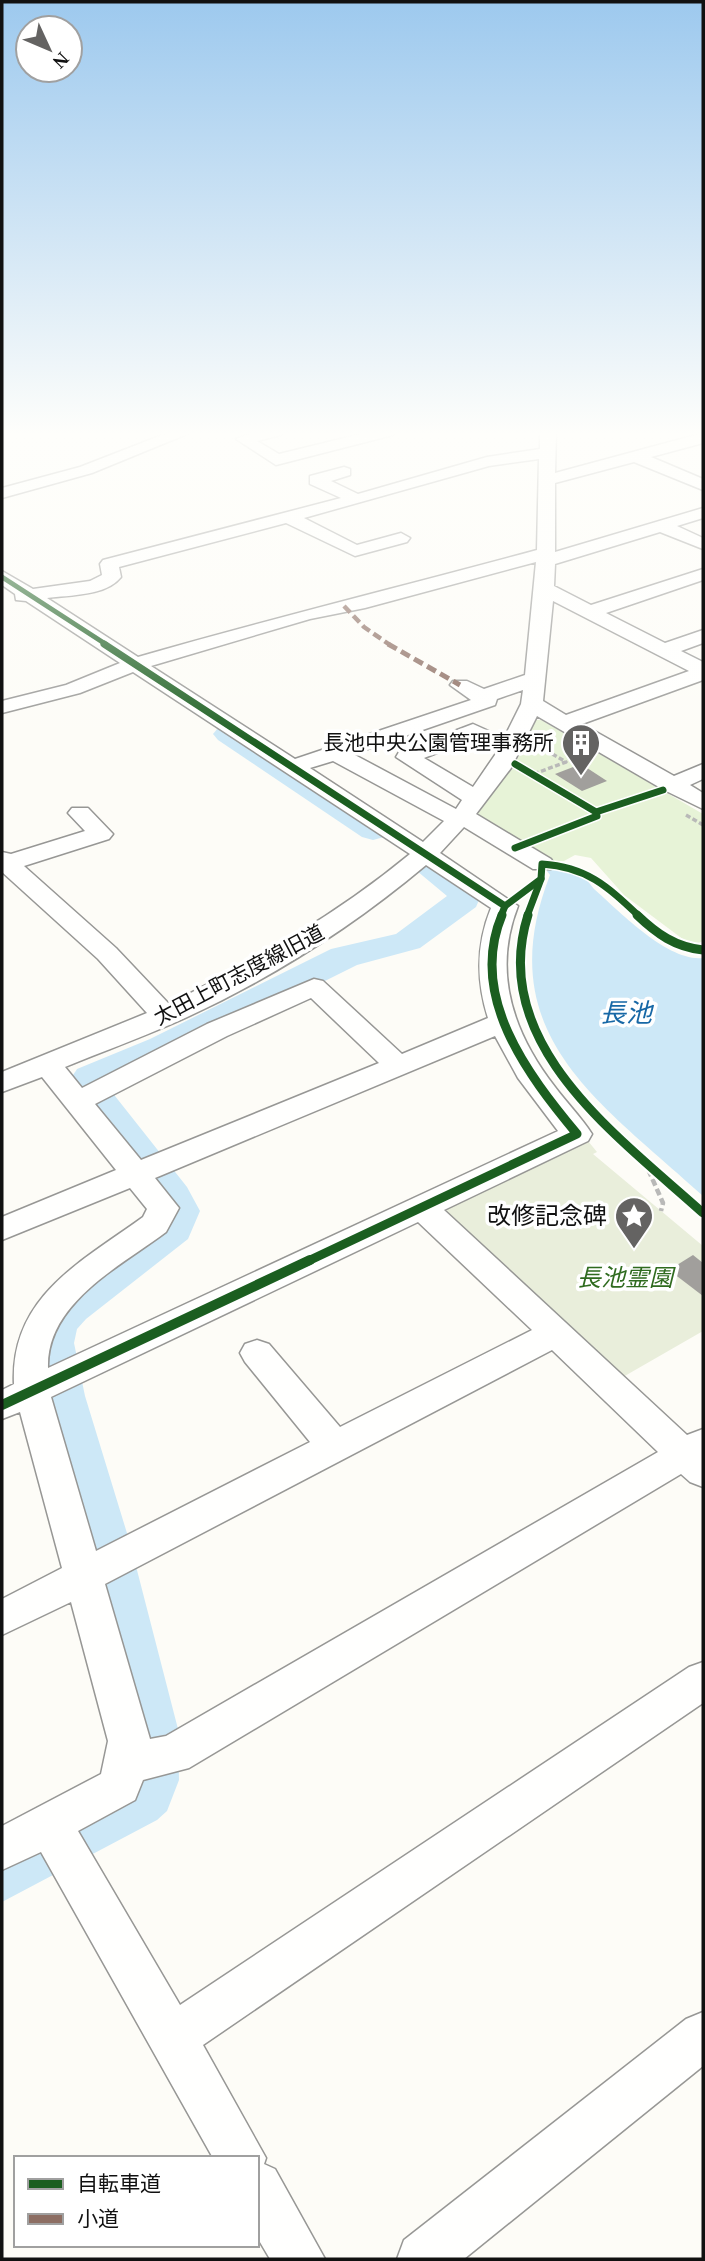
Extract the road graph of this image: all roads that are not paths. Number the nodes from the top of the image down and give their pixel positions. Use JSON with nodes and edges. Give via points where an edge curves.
{"nodes":[{"id":1,"x":210,"y":538,"type":"edge"},
{"id":2,"x":328,"y":538,"type":"edge"},
{"id":3,"x":401,"y":538,"type":"dead end"},
{"id":4,"x":546,"y":538,"type":"edge"},
{"id":5,"x":618,"y":538,"type":"edge"},
{"id":6,"x":545,"y":557,"type":"junction"},
{"id":7,"x":703,"y":574,"type":"edge"},
{"id":8,"x":545,"y":589,"type":"junction"},
{"id":9,"x":11,"y":592,"type":"edge"},
{"id":10,"x":589,"y":612,"type":"junction"},
{"id":11,"x":703,"y":636,"type":"edge"},
{"id":12,"x":663,"y":650,"type":"junction"},
{"id":13,"x":130,"y":666,"type":"junction"},
{"id":14,"x":703,"y":672,"type":"edge"},
{"id":15,"x":537,"y":678,"type":"junction"},
{"id":16,"x":460,"y":685,"type":"dead end"},
{"id":17,"x":482,"y":697,"type":"junction"},
{"id":18,"x":532,"y":704,"type":"junction"},
{"id":19,"x":2,"y":707,"type":"edge"},
{"id":20,"x":564,"y":723,"type":"junction"},
{"id":21,"x":335,"y":753,"type":"junction"},
{"id":22,"x":512,"y":756,"type":"junction"},
{"id":23,"x":292,"y":767,"type":"junction"},
{"id":24,"x":703,"y":771,"type":"edge"},
{"id":25,"x":668,"y":788,"type":"junction"},
{"id":26,"x":703,"y":802,"type":"edge"},
{"id":27,"x":466,"y":811,"type":"junction"},
{"id":28,"x":80,"y":813,"type":"dead end"},
{"id":29,"x":425,"y":854,"type":"junction"},
{"id":30,"x":3,"y":862,"type":"edge"},
{"id":31,"x":541,"y":871,"type":"road end"},
{"id":32,"x":165,"y":1017,"type":"junction"},
{"id":33,"x":504,"y":1022,"type":"junction"},
{"id":34,"x":396,"y":1064,"type":"junction"},
{"id":35,"x":48,"y":1065,"type":"junction"},
{"id":36,"x":2,"y":1083,"type":"edge"},
{"id":37,"x":88,"y":1097,"type":"junction"},
{"id":38,"x":146,"y":1169,"type":"junction"},
{"id":39,"x":422,"y":1207,"type":"junction"},
{"id":40,"x":2,"y":1229,"type":"edge"},
{"id":41,"x":554,"y":1334,"type":"junction"},
{"id":42,"x":257,"y":1353,"type":"dead end"},
{"id":43,"x":38,"y":1388,"type":"edge"},
{"id":44,"x":336,"y":1448,"type":"junction"},
{"id":45,"x":697,"y":1457,"type":"edge"},
{"id":46,"x":101,"y":1567,"type":"junction"},
{"id":47,"x":2,"y":1618,"type":"edge"},
{"id":48,"x":703,"y":1680,"type":"edge"},
{"id":49,"x":146,"y":1760,"type":"junction"},
{"id":50,"x":57,"y":1837,"type":"junction"},
{"id":51,"x":2,"y":1850,"type":"edge"},
{"id":52,"x":703,"y":2036,"type":"edge"},
{"id":53,"x":172,"y":2038,"type":"junction"},
{"id":54,"x":240,"y":2156,"type":"edge"},
{"id":55,"x":259,"y":2190,"type":"edge"},
{"id":56,"x":299,"y":2259,"type":"edge"},
{"id":57,"x":423,"y":2259,"type":"edge"}],
"edges":[{"from":1,"to":9,"type":"street","via":[[109,564],[112,577],[95,586]]},
{"from":2,"to":3,"type":"street","via":[[355,551]]},
{"from":4,"to":6,"type":"street","name":"太田上町志度線旧道"},
{"from":5,"to":6,"type":"street"},
{"from":6,"to":8,"type":"street","name":"太田上町志度線旧道"},
{"from":6,"to":13,"type":"street","via":[[307,614]]},
{"from":7,"to":10,"type":"street"},
{"from":8,"to":10,"type":"street"},
{"from":8,"to":15,"type":"street","name":"太田上町志度線旧道"},
{"from":9,"to":13,"type":"street"},
{"from":10,"to":12,"type":"street"},
{"from":11,"to":12,"type":"street"},
{"from":12,"to":14,"type":"street"},
{"from":13,"to":19,"type":"street","via":[[73,689]]},
{"from":13,"to":23,"type":"street"},
{"from":14,"to":20,"type":"street"},
{"from":15,"to":17,"type":"street"},
{"from":15,"to":18,"type":"street","name":"太田上町志度線旧道"},
{"from":16,"to":17,"type":"street"},
{"from":17,"to":21,"type":"street","via":[[488,701]]},
{"from":18,"to":20,"type":"street"},
{"from":18,"to":22,"type":"street","name":"太田上町志度線旧道"},
{"from":20,"to":25,"type":"street"},
{"from":21,"to":23,"type":"street"},
{"from":21,"to":27,"type":"street"},
{"from":22,"to":27,"type":"street","name":"太田上町志度線旧道"},
{"from":22,"to":27,"type":"street","via":[[467,728],[401,759]]},
{"from":23,"to":29,"type":"street"},
{"from":24,"to":25,"type":"street"},
{"from":25,"to":26,"type":"street"},
{"from":27,"to":29,"type":"street","name":"太田上町志度線旧道"},
{"from":27,"to":31,"type":"street"},
{"from":28,"to":30,"type":"street","via":[[101,834]]},
{"from":29,"to":32,"type":"street","name":"太田上町志度線旧道","via":[[336,923],[276,960]]},
{"from":29,"to":33,"type":"street","via":[[515,913],[492,946],[495,991]]},
{"from":30,"to":32,"type":"street","via":[[86,932]]},
{"from":32,"to":35,"type":"street","name":"太田上町志度線旧道"},
{"from":33,"to":34,"type":"street"},
{"from":33,"to":39,"type":"street","via":[[521,1063],[577,1134]]},
{"from":34,"to":37,"type":"street","via":[[314,987],[217,1030]]},
{"from":34,"to":38,"type":"street"},
{"from":35,"to":36,"type":"street","name":"太田上町志度線旧道"},
{"from":35,"to":37,"type":"street"},
{"from":37,"to":38,"type":"street"},
{"from":38,"to":40,"type":"street"},
{"from":38,"to":43,"type":"street","via":[[163,1208],[162,1216],[58,1299],[44,1316],[31,1350]]},
{"from":39,"to":41,"type":"street"},
{"from":39,"to":43,"type":"street"},
{"from":41,"to":44,"type":"street"},
{"from":41,"to":45,"type":"street"},
{"from":42,"to":44,"type":"street"},
{"from":43,"to":46,"type":"street"},
{"from":44,"to":46,"type":"street"},
{"from":45,"to":49,"type":"street"},
{"from":46,"to":47,"type":"street"},
{"from":46,"to":49,"type":"street","via":[[129,1741]]},
{"from":48,"to":53,"type":"street"},
{"from":49,"to":50,"type":"street"},
{"from":50,"to":51,"type":"street"},
{"from":50,"to":53,"type":"street"},
{"from":52,"to":57,"type":"street"},
{"from":53,"to":54,"type":"street"},
{"from":55,"to":56,"type":"street"}]}
